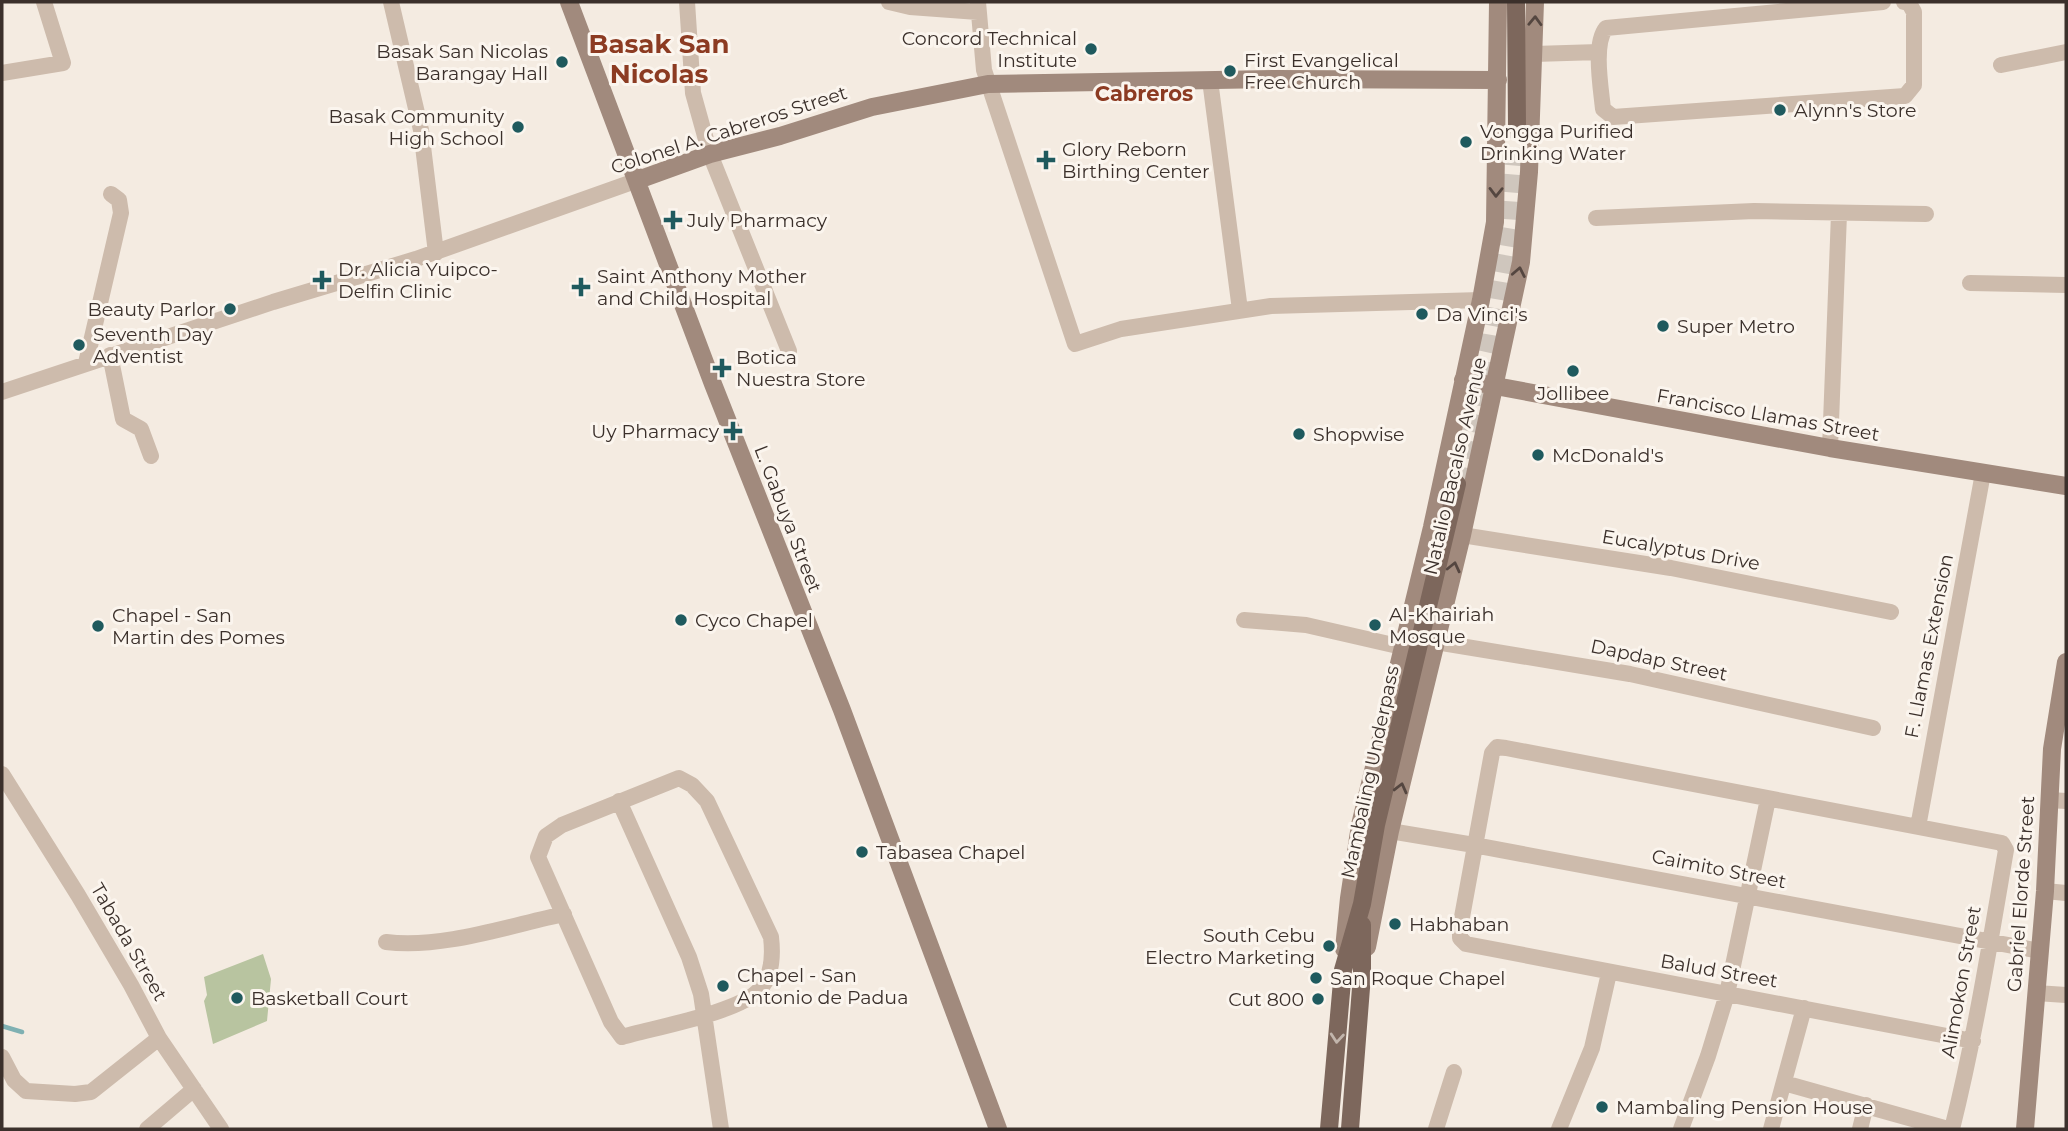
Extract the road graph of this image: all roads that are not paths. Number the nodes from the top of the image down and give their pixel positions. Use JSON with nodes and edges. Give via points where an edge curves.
{"nodes":[{"id":1,"x":44,"y":2,"type":"edge"},
{"id":2,"x":391,"y":2,"type":"edge"},
{"id":3,"x":569,"y":2,"type":"edge"},
{"id":4,"x":687,"y":2,"type":"edge"},
{"id":5,"x":889,"y":2,"type":"edge"},
{"id":6,"x":1498,"y":2,"type":"edge"},
{"id":7,"x":1516,"y":2,"type":"edge"},
{"id":8,"x":1535,"y":2,"type":"edge"},
{"id":9,"x":1883,"y":2,"type":"edge"},
{"id":10,"x":1904,"y":2,"type":"edge"},
{"id":11,"x":978,"y":7,"type":"edge"},
{"id":12,"x":1599,"y":52,"type":"junction"},
{"id":13,"x":2066,"y":52,"type":"edge"},
{"id":14,"x":1534,"y":54,"type":"junction"},
{"id":15,"x":2001,"y":65,"type":"dead end"},
{"id":16,"x":2,"y":73,"type":"edge"},
{"id":17,"x":1210,"y":80,"type":"junction"},
{"id":18,"x":1498,"y":80,"type":"junction"},
{"id":19,"x":988,"y":84,"type":"junction"},
{"id":20,"x":1517,"y":127,"type":"tunnel mouth"},
{"id":21,"x":709,"y":154,"type":"junction"},
{"id":22,"x":638,"y":180,"type":"junction"},
{"id":23,"x":111,"y":194,"type":"dead end"},
{"id":24,"x":1839,"y":214,"type":"junction"},
{"id":25,"x":1926,"y":214,"type":"dead end"},
{"id":26,"x":1596,"y":218,"type":"dead end"},
{"id":27,"x":436,"y":253,"type":"junction"},
{"id":28,"x":1970,"y":283,"type":"dead end"},
{"id":29,"x":2066,"y":285,"type":"edge"},
{"id":30,"x":1481,"y":300,"type":"junction"},
{"id":31,"x":1240,"y":310,"type":"junction"},
{"id":32,"x":789,"y":351,"type":"dead end"},
{"id":33,"x":110,"y":355,"type":"junction"},
{"id":34,"x":86,"y":363,"type":"junction"},
{"id":35,"x":1463,"y":380,"type":"junction"},
{"id":36,"x":1495,"y":387,"type":"junction"},
{"id":37,"x":2,"y":392,"type":"edge"},
{"id":38,"x":1830,"y":448,"type":"junction"},
{"id":39,"x":151,"y":456,"type":"dead end"},
{"id":40,"x":1983,"y":473,"type":"junction"},
{"id":41,"x":1458,"y":484,"type":"tunnel mouth"},
{"id":42,"x":2066,"y":486,"type":"edge"},
{"id":43,"x":1462,"y":535,"type":"junction"},
{"id":44,"x":1891,"y":612,"type":"dead end"},
{"id":45,"x":1244,"y":620,"type":"dead end"},
{"id":46,"x":1436,"y":642,"type":"junction"},
{"id":47,"x":1402,"y":647,"type":"junction"},
{"id":48,"x":2066,"y":662,"type":"edge"},
{"id":49,"x":1873,"y":728,"type":"dead end"},
{"id":50,"x":2,"y":774,"type":"edge"},
{"id":51,"x":1768,"y":799,"type":"junction"},
{"id":52,"x":2058,"y":800,"type":"edge"},
{"id":53,"x":619,"y":801,"type":"junction"},
{"id":54,"x":1918,"y":827,"type":"junction"},
{"id":55,"x":1390,"y":831,"type":"junction"},
{"id":56,"x":1474,"y":845,"type":"junction"},
{"id":57,"x":2045,"y":891,"type":"junction"},
{"id":58,"x":2066,"y":893,"type":"edge"},
{"id":59,"x":1747,"y":896,"type":"junction"},
{"id":60,"x":1363,"y":904,"type":"junction"},
{"id":61,"x":564,"y":914,"type":"junction"},
{"id":62,"x":1990,"y":941,"type":"junction"},
{"id":63,"x":386,"y":942,"type":"dead end"},
{"id":64,"x":2040,"y":951,"type":"junction"},
{"id":65,"x":1343,"y":970,"type":"junction"},
{"id":66,"x":1609,"y":973,"type":"junction"},
{"id":67,"x":1362,"y":975,"type":"junction"},
{"id":68,"x":2036,"y":993,"type":"junction"},
{"id":69,"x":1727,"y":994,"type":"junction"},
{"id":70,"x":2066,"y":995,"type":"edge"},
{"id":71,"x":1804,"y":1008,"type":"junction"},
{"id":72,"x":704,"y":1015,"type":"junction"},
{"id":73,"x":159,"y":1038,"type":"junction"},
{"id":74,"x":1973,"y":1041,"type":"junction"},
{"id":75,"x":2,"y":1057,"type":"edge"},
{"id":76,"x":1454,"y":1072,"type":"dead end"},
{"id":77,"x":1784,"y":1083,"type":"junction"},
{"id":78,"x":194,"y":1089,"type":"junction"},
{"id":79,"x":1866,"y":1105,"type":"junction"},
{"id":80,"x":147,"y":1129,"type":"edge"},
{"id":81,"x":221,"y":1129,"type":"edge"},
{"id":82,"x":721,"y":1129,"type":"edge"},
{"id":83,"x":998,"y":1129,"type":"edge"},
{"id":84,"x":1329,"y":1129,"type":"edge"},
{"id":85,"x":1350,"y":1129,"type":"edge"},
{"id":86,"x":1436,"y":1129,"type":"edge"},
{"id":87,"x":1559,"y":1129,"type":"edge"},
{"id":88,"x":1681,"y":1129,"type":"edge"},
{"id":89,"x":1771,"y":1129,"type":"edge"},
{"id":90,"x":1860,"y":1129,"type":"edge"},
{"id":91,"x":1950,"y":1129,"type":"edge"},
{"id":92,"x":2025,"y":1129,"type":"edge"}],
"edges":[{"from":1,"to":16,"type":"street","via":[[63,63]]},
{"from":2,"to":27,"type":"street","via":[[421,130]]},
{"from":3,"to":22,"type":"main road","name":"L. Gabuya Street"},
{"from":4,"to":21,"type":"street","via":[[693,93]]},
{"from":5,"to":11,"type":"street","via":[[910,7]]},
{"from":6,"to":18,"type":"main road","name":"Natalio Bacalso Avenue"},
{"from":7,"to":20,"type":"main road"},
{"from":14,"to":8,"type":"main road","name":"Natalio Bacalso Avenue","one_way":true},
{"from":9,"to":12,"type":"street","via":[[1606,27]]},
{"from":10,"to":12,"type":"street","via":[[1914,12],[1914,85],[1905,96],[1612,117],[1603,109]]},
{"from":11,"to":19,"type":"street"},
{"from":12,"to":14,"type":"street"},
{"from":13,"to":15,"type":"street"},
{"from":36,"to":14,"type":"main road","name":"Natalio Bacalso Avenue","one_way":true,"via":[[1521,262]]},
{"from":17,"to":18,"type":"main road","name":"Colonel A. Cabreros Street"},
{"from":17,"to":19,"type":"main road","name":"Colonel A. Cabreros Street"},
{"from":17,"to":31,"type":"street"},
{"from":18,"to":30,"type":"main road","name":"Natalio Bacalso Avenue","one_way":true,"via":[[1495,222]]},
{"from":19,"to":21,"type":"main road","name":"Colonel A. Cabreros Street","via":[[872,107]]},
{"from":19,"to":31,"type":"street","via":[[1075,344],[1121,330]]},
{"from":21,"to":22,"type":"main road","name":"Colonel A. Cabreros Street"},
{"from":21,"to":32,"type":"street"},
{"from":22,"to":27,"type":"street","name":"Colonel A. Cabreros Street"},
{"from":22,"to":83,"type":"main road","name":"L. Gabuya Street"},
{"from":23,"to":34,"type":"street","via":[[119,200],[121,213]]},
{"from":24,"to":25,"type":"street"},
{"from":24,"to":26,"type":"street","via":[[1754,211]]},
{"from":24,"to":38,"type":"street"},
{"from":27,"to":33,"type":"street","name":"Colonel A. Cabreros Street"},
{"from":28,"to":29,"type":"street"},
{"from":30,"to":31,"type":"street","via":[[1303,303]]},
{"from":30,"to":35,"type":"main road","name":"Natalio Bacalso Avenue"},
{"from":33,"to":34,"type":"street","name":"Colonel A. Cabreros Street"},
{"from":33,"to":39,"type":"street","via":[[123,419],[141,429]]},
{"from":34,"to":37,"type":"street","name":"Colonel A. Cabreros Street"},
{"from":35,"to":36,"type":"main road","name":"Francisco Llamas Street"},
{"from":35,"to":47,"type":"main road","name":"Natalio Bacalso Avenue"},
{"from":36,"to":38,"type":"main road","name":"Francisco Llamas Street"},
{"from":36,"to":43,"type":"main road","name":"Natalio Bacalso Avenue"},
{"from":38,"to":40,"type":"main road","name":"Francisco Llamas Street"},
{"from":40,"to":42,"type":"main road","name":"Francisco Llamas Street"},
{"from":40,"to":54,"type":"street","name":"F. Llamas Extension"},
{"from":41,"to":60,"type":"main road","name":"Mambaling Underpass","via":[[1376,825]]},
{"from":43,"to":44,"type":"street","name":"Eucalyptus Drive","via":[[1671,568]]},
{"from":46,"to":43,"type":"main road","name":"Natalio Bacalso Avenue","one_way":true},
{"from":45,"to":47,"type":"street","via":[[1306,625]]},
{"from":46,"to":49,"type":"street","name":"Dapdap Street","via":[[1630,674]]},
{"from":55,"to":46,"type":"main road","name":"Natalio Bacalso Avenue","one_way":true},
{"from":47,"to":65,"type":"main road","name":"Natalio Bacalso Avenue","via":[[1360,825]]},
{"from":48,"to":52,"type":"main road","name":"Gabriel Elorde Street","via":[[2052,749]]},
{"from":50,"to":73,"type":"street","name":"Tabada Street"},
{"from":51,"to":54,"type":"street"},
{"from":51,"to":56,"type":"street","via":[[1497,747]]},
{"from":51,"to":59,"type":"street"},
{"from":52,"to":57,"type":"main road","name":"Gabriel Elorde Street"},
{"from":53,"to":61,"type":"street","via":[[546,836],[538,857]]},
{"from":53,"to":72,"type":"street","via":[[689,957]]},
{"from":53,"to":72,"type":"street","via":[[679,778],[692,785],[707,801],[771,937],[773,953],[761,989],[747,1000]]},
{"from":54,"to":62,"type":"street","name":"Alimokon Street","via":[[2002,843],[2006,850]]},
{"from":55,"to":56,"type":"street","name":"Caimito Street"},
{"from":55,"to":67,"type":"main road","name":"Natalio Bacalso Avenue"},
{"from":56,"to":59,"type":"street","name":"Caimito Street"},
{"from":56,"to":66,"type":"street","name":"Balud Street","via":[[1460,938],[1466,944]]},
{"from":57,"to":58,"type":"street"},
{"from":57,"to":64,"type":"main road","name":"Gabriel Elorde Street"},
{"from":59,"to":62,"type":"street","name":"Caimito Street"},
{"from":59,"to":69,"type":"street"},
{"from":60,"to":65,"type":"main road","name":"Natalio Bacalso Avenue"},
{"from":60,"to":67,"type":"main road","name":"Natalio Bacalso Avenue"},
{"from":61,"to":63,"type":"street","via":[[430,944]]},
{"from":61,"to":72,"type":"street","via":[[611,1022],[622,1037]]},
{"from":62,"to":64,"type":"street","name":"Caimito Street"},
{"from":62,"to":74,"type":"street","name":"Alimokon Street"},
{"from":64,"to":68,"type":"main road","name":"Gabriel Elorde Street"},
{"from":65,"to":84,"type":"main road","name":"Natalio Bacalso Avenue","one_way":true},
{"from":66,"to":69,"type":"street","name":"Balud Street"},
{"from":66,"to":87,"type":"street","via":[[1592,1048]]},
{"from":67,"to":85,"type":"main road","name":"Natalio Bacalso Avenue"},
{"from":68,"to":70,"type":"street"},
{"from":68,"to":92,"type":"main road","name":"Gabriel Elorde Street"},
{"from":69,"to":71,"type":"street","name":"Balud Street"},
{"from":69,"to":88,"type":"street"},
{"from":71,"to":74,"type":"street","name":"Balud Street"},
{"from":71,"to":77,"type":"street"},
{"from":72,"to":82,"type":"street"},
{"from":73,"to":75,"type":"street","via":[[91,1092],[75,1094],[26,1091]]},
{"from":73,"to":78,"type":"street","name":"Tabada Street"},
{"from":74,"to":91,"type":"street","name":"Alimokon Street"},
{"from":76,"to":86,"type":"street"},
{"from":77,"to":79,"type":"street"},
{"from":77,"to":89,"type":"street"},
{"from":78,"to":80,"type":"street"},
{"from":78,"to":81,"type":"street","name":"Tabada Street"},
{"from":79,"to":90,"type":"street"},
{"from":79,"to":91,"type":"street"}]}
